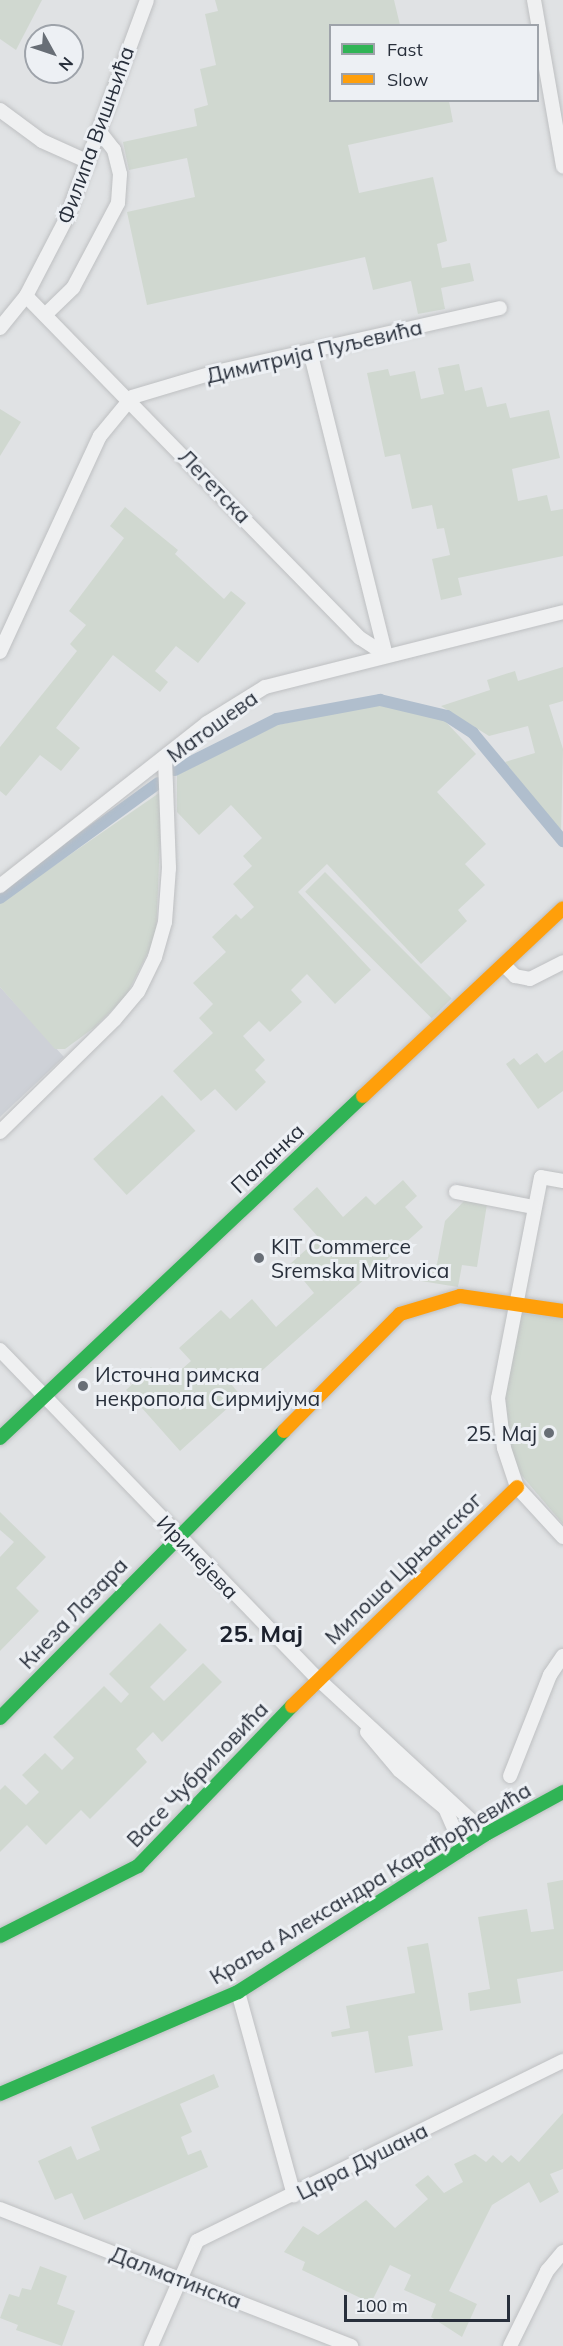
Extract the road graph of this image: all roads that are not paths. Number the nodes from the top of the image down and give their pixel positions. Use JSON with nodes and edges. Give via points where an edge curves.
{"nodes":[{"id":1,"x":147,"y":0,"type":"edge"},
{"id":2,"x":534,"y":0,"type":"edge"},
{"id":3,"x":538,"y":24,"type":"edge"},
{"id":4,"x":539,"y":29,"type":"edge"},
{"id":5,"x":0,"y":110,"type":"edge"},
{"id":6,"x":100,"y":132,"type":"junction"},
{"id":7,"x":89,"y":162,"type":"junction"},
{"id":8,"x":563,"y":166,"type":"edge"},
{"id":9,"x":26,"y":296,"type":"junction"},
{"id":10,"x":500,"y":308,"type":"dead end"},
{"id":11,"x":45,"y":315,"type":"junction"},
{"id":12,"x":0,"y":328,"type":"edge"},
{"id":13,"x":310,"y":351,"type":"junction"},
{"id":14,"x":130,"y":398,"type":"junction"},
{"id":15,"x":563,"y":612,"type":"edge"},
{"id":16,"x":0,"y":652,"type":"edge"},
{"id":17,"x":386,"y":655,"type":"junction"},
{"id":18,"x":165,"y":759,"type":"junction"},
{"id":19,"x":0,"y":886,"type":"edge"},
{"id":20,"x":563,"y":908,"type":"edge"},
{"id":21,"x":563,"y":962,"type":"edge"},
{"id":22,"x":504,"y":965,"type":"junction"},
{"id":23,"x":0,"y":1132,"type":"edge"},
{"id":24,"x":563,"y":1181,"type":"edge"},
{"id":25,"x":456,"y":1192,"type":"dead end"},
{"id":26,"x":534,"y":1207,"type":"junction"},
{"id":27,"x":513,"y":1304,"type":"junction"},
{"id":28,"x":563,"y":1311,"type":"edge"},
{"id":29,"x":0,"y":1350,"type":"edge"},
{"id":30,"x":43,"y":1395,"type":"junction"},
{"id":31,"x":0,"y":1438,"type":"edge"},
{"id":32,"x":517,"y":1487,"type":"junction"},
{"id":33,"x":176,"y":1537,"type":"junction"},
{"id":34,"x":563,"y":1537,"type":"edge"},
{"id":35,"x":563,"y":1656,"type":"edge"},
{"id":36,"x":318,"y":1679,"type":"junction"},
{"id":37,"x":357,"y":1715,"type":"junction"},
{"id":38,"x":0,"y":1718,"type":"edge"},
{"id":39,"x":510,"y":1776,"type":"dead end"},
{"id":40,"x":563,"y":1792,"type":"edge"},
{"id":41,"x":486,"y":1834,"type":"junction"},
{"id":42,"x":463,"y":1849,"type":"junction"},
{"id":43,"x":0,"y":1936,"type":"edge"},
{"id":44,"x":238,"y":1992,"type":"junction"},
{"id":45,"x":563,"y":2061,"type":"edge"},
{"id":46,"x":0,"y":2094,"type":"edge"},
{"id":47,"x":294,"y":2195,"type":"junction"},
{"id":48,"x":0,"y":2209,"type":"edge"},
{"id":49,"x":563,"y":2252,"type":"edge"},
{"id":50,"x":179,"y":2278,"type":"junction"},
{"id":51,"x":151,"y":2346,"type":"edge"},
{"id":52,"x":351,"y":2346,"type":"edge"},
{"id":53,"x":510,"y":2346,"type":"edge"}],
"edges":[{"from":1,"to":6,"type":"street","name":"Филипа Вишњића"},
{"from":2,"to":3,"type":"street"},
{"from":4,"to":8,"type":"street"},
{"from":5,"to":7,"type":"street","via":[[42,141]]},
{"from":6,"to":7,"type":"street","name":"Филипа Вишњића"},
{"from":6,"to":11,"type":"street","via":[[114,150],[120,174],[118,203],[73,288]]},
{"from":7,"to":9,"type":"street","name":"Филипа Вишњића"},
{"from":9,"to":11,"type":"street","name":"Легетска"},
{"from":9,"to":12,"type":"street","name":"Филипа Вишњића"},
{"from":10,"to":13,"type":"street","name":"Димитрија Пуљевића"},
{"from":11,"to":14,"type":"street","name":"Легетска"},
{"from":13,"to":14,"type":"street","name":"Димитрија Пуљевића"},
{"from":13,"to":17,"type":"street"},
{"from":14,"to":16,"type":"street","via":[[100,436]]},
{"from":14,"to":17,"type":"street","name":"Легетска","via":[[360,638]]},
{"from":15,"to":17,"type":"street","name":"Матошева"},
{"from":17,"to":18,"type":"street","name":"Матошева","via":[[265,687],[207,723]]},
{"from":18,"to":19,"type":"street","name":"Матошева"},
{"from":18,"to":23,"type":"street","via":[[169,868],[165,922],[155,957],[138,992],[115,1019]]},
{"from":20,"to":22,"type":"street","name":"Паланка"},
{"from":21,"to":22,"type":"street","via":[[531,979],[515,976]]},
{"from":22,"to":30,"type":"street","name":"Паланка"},
{"from":24,"to":26,"type":"street","via":[[541,1177]]},
{"from":25,"to":26,"type":"street"},
{"from":26,"to":27,"type":"street"},
{"from":27,"to":28,"type":"street","name":"Кнеза Лазара"},
{"from":27,"to":32,"type":"street","via":[[498,1414]]},
{"from":27,"to":33,"type":"street","name":"Кнеза Лазара","via":[[460,1296],[400,1314]]},
{"from":29,"to":30,"type":"street","name":"Иринејева"},
{"from":30,"to":31,"type":"street","name":"Паланка"},
{"from":30,"to":33,"type":"street","name":"Иринејева"},
{"from":32,"to":34,"type":"street"},
{"from":32,"to":36,"type":"street","name":"Милоша Црњанског"},
{"from":33,"to":36,"type":"street","name":"Иринејева"},
{"from":33,"to":38,"type":"street","name":"Кнеза Лазара"},
{"from":35,"to":39,"type":"street","via":[[550,1675]]},
{"from":36,"to":37,"type":"street","name":"Иринејева"},
{"from":36,"to":43,"type":"street","name":"Васе Чубриловића","via":[[138,1866]]},
{"from":37,"to":41,"type":"street","name":"Иринејева"},
{"from":37,"to":42,"type":"street","name":"Иринејева","via":[[388,1759],[445,1809]]},
{"from":40,"to":41,"type":"street","name":"Краља Александра Карађорђевића"},
{"from":41,"to":42,"type":"street","name":"Краља Александра Карађорђевића"},
{"from":42,"to":44,"type":"street","name":"Краља Александра Карађорђевића"},
{"from":44,"to":46,"type":"street","name":"Краља Александра Карађорђевића"},
{"from":44,"to":47,"type":"street"},
{"from":45,"to":47,"type":"street","name":"Цара Душана"},
{"from":47,"to":50,"type":"street","name":"Цара Душана","via":[[197,2241]]},
{"from":48,"to":50,"type":"street","name":"Далматинска"},
{"from":49,"to":53,"type":"street","via":[[547,2271]]},
{"from":50,"to":51,"type":"street","name":"Цара Душана"},
{"from":50,"to":52,"type":"street","name":"Далматинска"}]}
